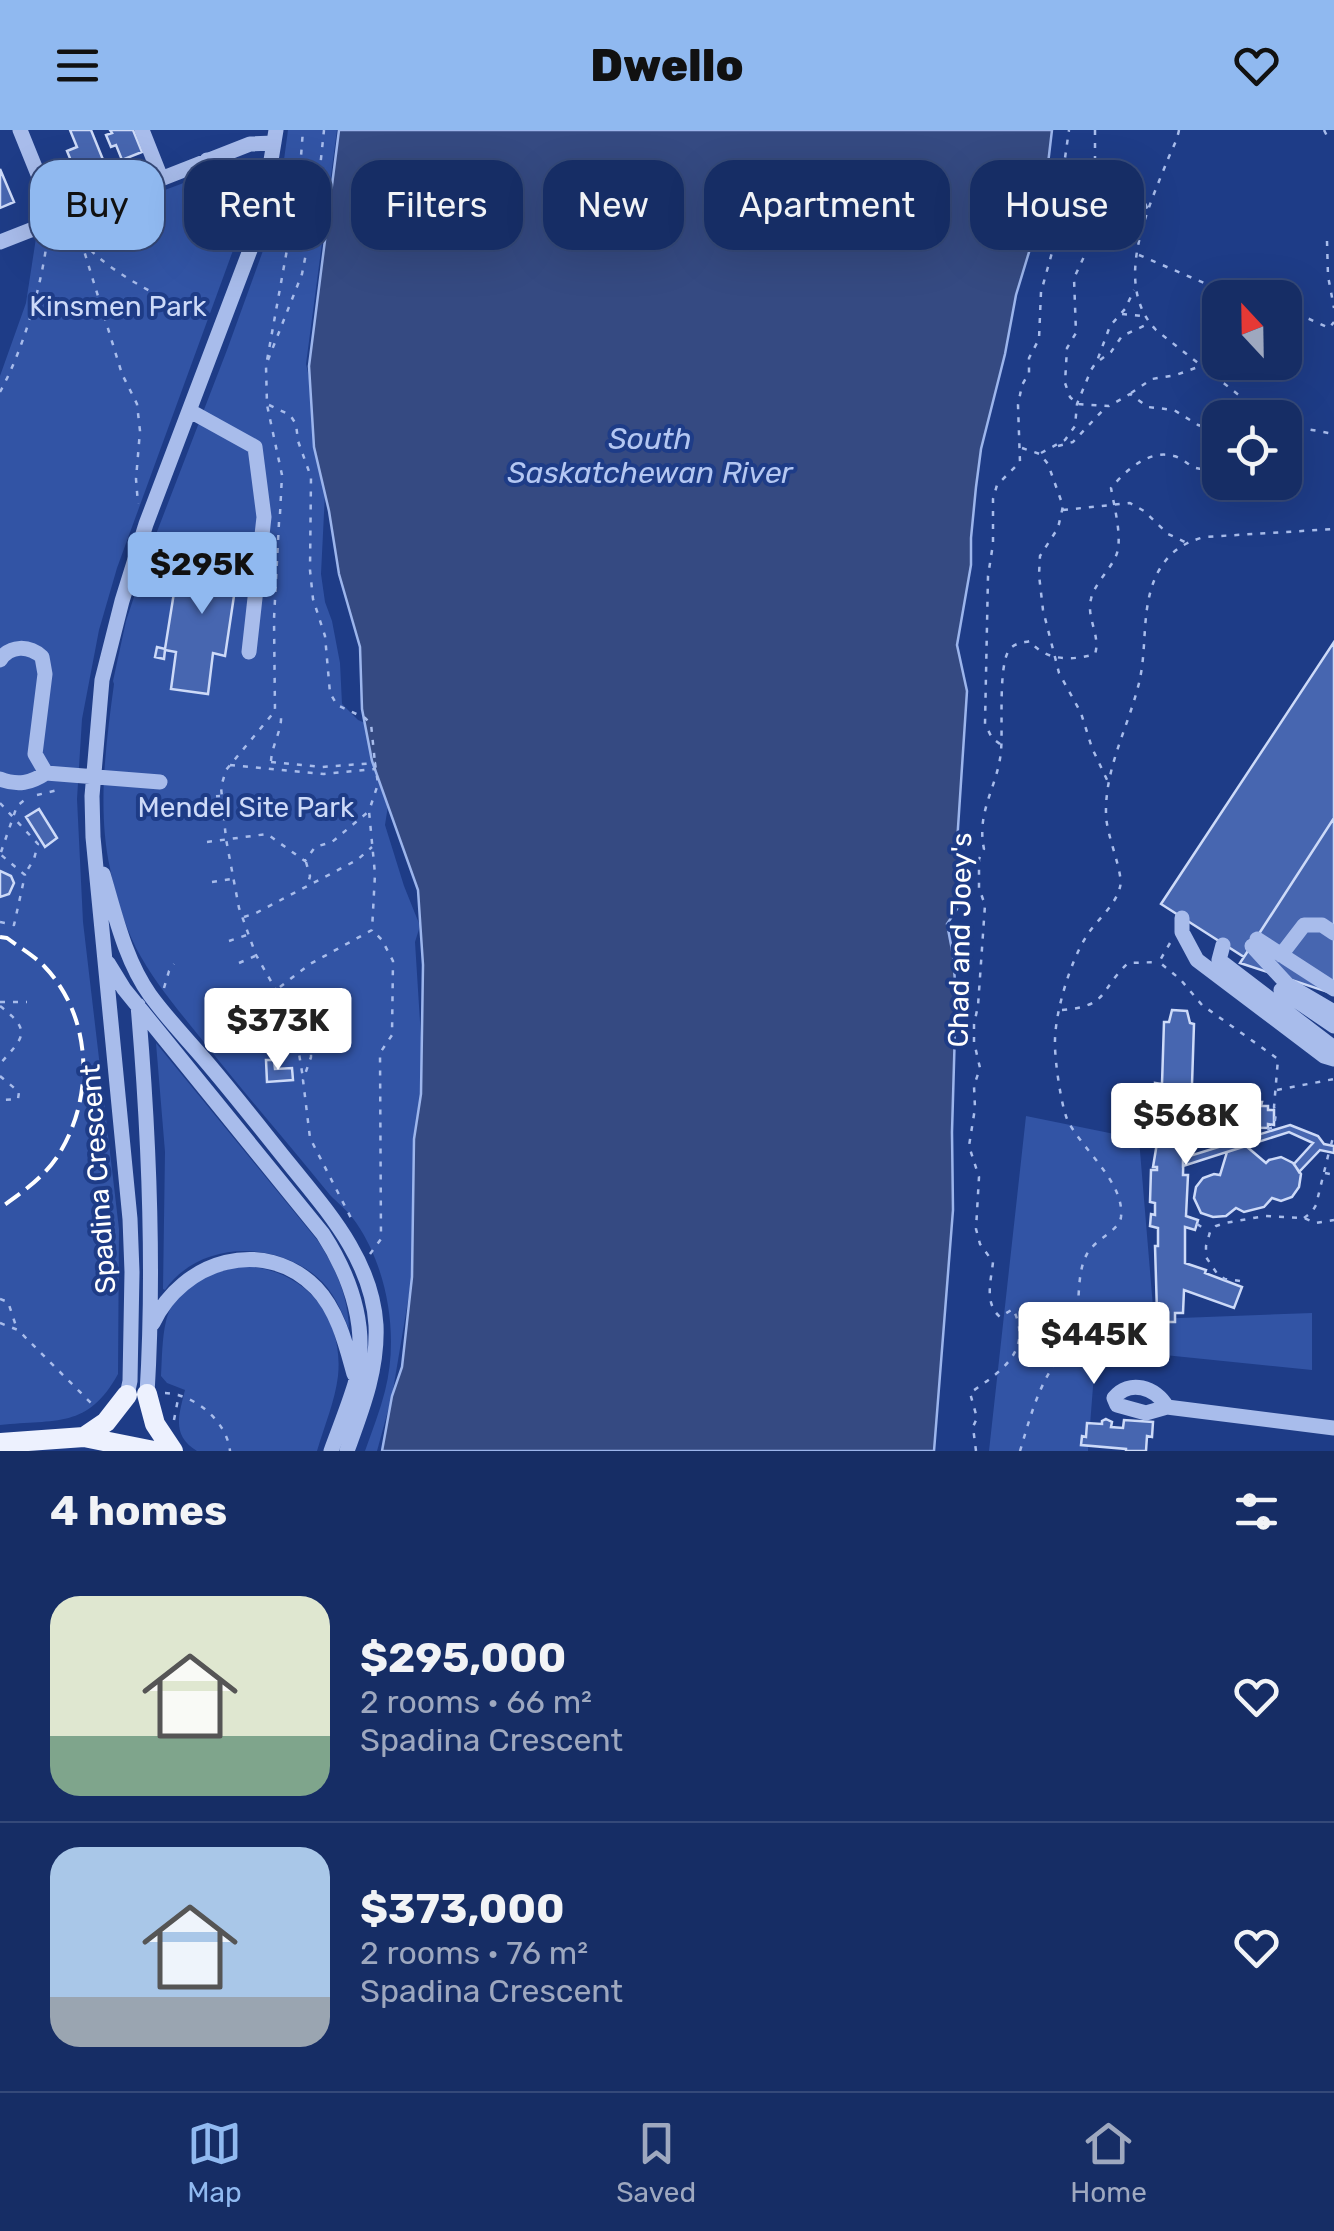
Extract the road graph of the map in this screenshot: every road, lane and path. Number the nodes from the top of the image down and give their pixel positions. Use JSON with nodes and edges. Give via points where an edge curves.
{"nodes":[{"id":1,"x":20,"y":130,"type":"edge"},
{"id":2,"x":142,"y":130,"type":"edge"},
{"id":3,"x":303,"y":130,"type":"edge"},
{"id":4,"x":324,"y":130,"type":"edge"},
{"id":5,"x":1069,"y":130,"type":"edge"},
{"id":6,"x":1094,"y":130,"type":"edge"},
{"id":7,"x":1179,"y":130,"type":"edge"},
{"id":8,"x":1324,"y":130,"type":"edge"},
{"id":9,"x":275,"y":136,"type":"edge"},
{"id":10,"x":1328,"y":136,"type":"dead end"},
{"id":11,"x":35,"y":160,"type":"edge"},
{"id":12,"x":154,"y":160,"type":"edge"},
{"id":13,"x":208,"y":160,"type":"edge"},
{"id":14,"x":1144,"y":202,"type":"edge"},
{"id":15,"x":1148,"y":212,"type":"junction"},
{"id":16,"x":30,"y":230,"type":"edge"},
{"id":17,"x":1327,"y":241,"type":"dead end"},
{"id":18,"x":0,"y":242,"type":"edge"},
{"id":19,"x":45,"y":250,"type":"edge"},
{"id":20,"x":84,"y":250,"type":"edge"},
{"id":21,"x":92,"y":250,"type":"edge"},
{"id":22,"x":251,"y":250,"type":"edge"},
{"id":23,"x":1137,"y":254,"type":"junction"},
{"id":24,"x":1202,"y":282,"type":"edge"},
{"id":25,"x":1136,"y":288,"type":"junction"},
{"id":26,"x":1334,"y":308,"type":"edge"},
{"id":27,"x":1120,"y":314,"type":"junction"},
{"id":28,"x":1144,"y":316,"type":"junction"},
{"id":29,"x":1302,"y":316,"type":"edge"},
{"id":30,"x":212,"y":320,"type":"dead end"},
{"id":31,"x":1334,"y":322,"type":"edge"},
{"id":32,"x":1149,"y":324,"type":"junction"},
{"id":33,"x":1329,"y":328,"type":"junction"},
{"id":34,"x":1333,"y":334,"type":"edge"},
{"id":35,"x":1097,"y":361,"type":"junction"},
{"id":36,"x":266,"y":366,"type":"junction"},
{"id":37,"x":1200,"y":366,"type":"junction"},
{"id":38,"x":0,"y":392,"type":"edge"},
{"id":39,"x":1130,"y":394,"type":"junction"},
{"id":40,"x":1244,"y":400,"type":"edge"},
{"id":41,"x":1076,"y":404,"type":"junction"},
{"id":42,"x":268,"y":405,"type":"junction"},
{"id":43,"x":1107,"y":406,"type":"junction"},
{"id":44,"x":190,"y":411,"type":"junction"},
{"id":45,"x":1202,"y":426,"type":"edge"},
{"id":46,"x":1302,"y":428,"type":"edge"},
{"id":47,"x":1334,"y":434,"type":"edge"},
{"id":48,"x":1052,"y":447,"type":"junction"},
{"id":49,"x":1020,"y":448,"type":"junction"},
{"id":50,"x":1040,"y":454,"type":"junction"},
{"id":51,"x":1202,"y":468,"type":"edge"},
{"id":52,"x":1114,"y":503,"type":"junction"},
{"id":53,"x":1063,"y":510,"type":"junction"},
{"id":54,"x":139,"y":512,"type":"dead end"},
{"id":55,"x":1334,"y":529,"type":"edge"},
{"id":56,"x":1186,"y":542,"type":"junction"},
{"id":57,"x":249,"y":652,"type":"dead end"},
{"id":58,"x":1054,"y":659,"type":"junction"},
{"id":59,"x":0,"y":660,"type":"edge"},
{"id":60,"x":274,"y":711,"type":"junction"},
{"id":61,"x":1002,"y":745,"type":"junction"},
{"id":62,"x":228,"y":765,"type":"junction"},
{"id":63,"x":270,"y":765,"type":"junction"},
{"id":64,"x":375,"y":766,"type":"junction"},
{"id":65,"x":46,"y":773,"type":"junction"},
{"id":66,"x":94,"y":778,"type":"junction"},
{"id":67,"x":0,"y":779,"type":"edge"},
{"id":68,"x":160,"y":782,"type":"dead end"},
{"id":69,"x":1108,"y":782,"type":"junction"},
{"id":70,"x":59,"y":789,"type":"dead end"},
{"id":71,"x":222,"y":796,"type":"junction"},
{"id":72,"x":203,"y":797,"type":"dead end"},
{"id":73,"x":0,"y":803,"type":"edge"},
{"id":74,"x":369,"y":810,"type":"junction"},
{"id":75,"x":12,"y":818,"type":"junction"},
{"id":76,"x":93,"y":836,"type":"junction"},
{"id":77,"x":226,"y":839,"type":"junction"},
{"id":78,"x":207,"y":842,"type":"dead end"},
{"id":79,"x":374,"y":846,"type":"junction"},
{"id":80,"x":0,"y":854,"type":"edge"},
{"id":81,"x":305,"y":861,"type":"junction"},
{"id":82,"x":24,"y":875,"type":"junction"},
{"id":83,"x":234,"y":879,"type":"junction"},
{"id":84,"x":212,"y":882,"type":"dead end"},
{"id":85,"x":307,"y":886,"type":"junction"},
{"id":86,"x":243,"y":918,"type":"junction"},
{"id":87,"x":1182,"y":918,"type":"dead end"},
{"id":88,"x":0,"y":922,"type":"edge"},
{"id":89,"x":372,"y":930,"type":"junction"},
{"id":90,"x":1334,"y":933,"type":"edge"},
{"id":91,"x":248,"y":934,"type":"junction"},
{"id":92,"x":1184,"y":936,"type":"junction"},
{"id":93,"x":229,"y":941,"type":"dead end"},
{"id":94,"x":1223,"y":945,"type":"dead end"},
{"id":95,"x":128,"y":952,"type":"junction"},
{"id":96,"x":1281,"y":955,"type":"junction"},
{"id":97,"x":256,"y":956,"type":"junction"},
{"id":98,"x":106,"y":960,"type":"junction"},
{"id":99,"x":1159,"y":962,"type":"junction"},
{"id":100,"x":240,"y":963,"type":"dead end"},
{"id":101,"x":174,"y":964,"type":"dead end"},
{"id":102,"x":1265,"y":971,"type":"dead end"},
{"id":103,"x":1334,"y":988,"type":"edge"},
{"id":104,"x":276,"y":990,"type":"junction"},
{"id":105,"x":27,"y":1002,"type":"dead end"},
{"id":106,"x":0,"y":1004,"type":"edge"},
{"id":107,"x":159,"y":1005,"type":"junction"},
{"id":108,"x":138,"y":1006,"type":"junction"},
{"id":109,"x":1060,"y":1010,"type":"junction"},
{"id":110,"x":292,"y":1012,"type":"junction"},
{"id":111,"x":1334,"y":1012,"type":"edge"},
{"id":112,"x":1334,"y":1026,"type":"edge"},
{"id":113,"x":1334,"y":1048,"type":"edge"},
{"id":114,"x":1334,"y":1059,"type":"edge"},
{"id":115,"x":0,"y":1064,"type":"edge"},
{"id":116,"x":0,"y":1076,"type":"edge"},
{"id":117,"x":303,"y":1080,"type":"junction"},
{"id":118,"x":1328,"y":1080,"type":"junction"},
{"id":119,"x":1334,"y":1080,"type":"edge"},
{"id":120,"x":1334,"y":1086,"type":"edge"},
{"id":121,"x":1275,"y":1090,"type":"junction"},
{"id":122,"x":0,"y":1100,"type":"edge"},
{"id":123,"x":1235,"y":1126,"type":"dead end"},
{"id":124,"x":1334,"y":1134,"type":"edge"},
{"id":125,"x":1331,"y":1145,"type":"dead end"},
{"id":126,"x":1329,"y":1152,"type":"dead end"},
{"id":127,"x":1324,"y":1173,"type":"junction"},
{"id":128,"x":1334,"y":1174,"type":"edge"},
{"id":129,"x":1304,"y":1218,"type":"junction"},
{"id":130,"x":1334,"y":1220,"type":"edge"},
{"id":131,"x":354,"y":1224,"type":"dead end"},
{"id":132,"x":1197,"y":1224,"type":"dead end"},
{"id":133,"x":1210,"y":1232,"type":"junction"},
{"id":134,"x":369,"y":1256,"type":"dead end"},
{"id":135,"x":1240,"y":1281,"type":"dead end"},
{"id":136,"x":0,"y":1299,"type":"edge"},
{"id":137,"x":0,"y":1323,"type":"edge"},
{"id":138,"x":151,"y":1327,"type":"junction"},
{"id":139,"x":18,"y":1330,"type":"junction"},
{"id":140,"x":356,"y":1380,"type":"junction"},
{"id":141,"x":180,"y":1393,"type":"junction"},
{"id":142,"x":144,"y":1394,"type":"junction"},
{"id":143,"x":1167,"y":1407,"type":"dead end"},
{"id":144,"x":99,"y":1411,"type":"dead end"},
{"id":145,"x":174,"y":1420,"type":"dead end"},
{"id":146,"x":1334,"y":1428,"type":"edge"},
{"id":147,"x":84,"y":1437,"type":"junction"},
{"id":148,"x":0,"y":1443,"type":"edge"},
{"id":149,"x":154,"y":1451,"type":"edge"},
{"id":150,"x":173,"y":1451,"type":"edge"},
{"id":151,"x":230,"y":1451,"type":"edge"},
{"id":152,"x":331,"y":1451,"type":"edge"},
{"id":153,"x":347,"y":1451,"type":"edge"},
{"id":154,"x":976,"y":1451,"type":"edge"},
{"id":155,"x":1020,"y":1451,"type":"edge"}],
"edges":[{"from":1,"to":11,"type":"street"},
{"from":2,"to":12,"type":"street"},
{"from":3,"to":36,"type":"path"},
{"from":4,"to":36,"type":"path","via":[[302,274]]},
{"from":5,"to":49,"type":"path","via":[[1038,339],[1018,405]]},
{"from":6,"to":41,"type":"path","via":[[1088,248],[1074,278],[1076,334],[1067,348],[1065,383]]},
{"from":7,"to":15,"type":"path"},
{"from":8,"to":10,"type":"path"},
{"from":9,"to":13,"type":"street"},
{"from":14,"to":15,"type":"path"},
{"from":15,"to":23,"type":"path"},
{"from":16,"to":18,"type":"street"},
{"from":17,"to":26,"type":"path"},
{"from":19,"to":38,"type":"path","via":[[35,300]]},
{"from":20,"to":54,"type":"path","via":[[137,404]]},
{"from":21,"to":30,"type":"path","via":[[122,275]]},
{"from":22,"to":44,"type":"street","name":"Spadina Crescent"},
{"from":23,"to":24,"type":"path"},
{"from":23,"to":25,"type":"path"},
{"from":25,"to":27,"type":"path"},
{"from":25,"to":28,"type":"path"},
{"from":27,"to":28,"type":"path"},
{"from":27,"to":35,"type":"path"},
{"from":28,"to":32,"type":"path"},
{"from":29,"to":33,"type":"path"},
{"from":31,"to":33,"type":"path"},
{"from":32,"to":35,"type":"path","via":[[1122,336]]},
{"from":32,"to":37,"type":"path"},
{"from":33,"to":34,"type":"path"},
{"from":35,"to":41,"type":"path"},
{"from":36,"to":42,"type":"path"},
{"from":37,"to":39,"type":"path","via":[[1152,379]]},
{"from":37,"to":40,"type":"path"},
{"from":39,"to":43,"type":"path"},
{"from":39,"to":45,"type":"path"},
{"from":41,"to":43,"type":"path"},
{"from":41,"to":48,"type":"path","via":[[1076,426]]},
{"from":42,"to":60,"type":"path","via":[[282,475]]},
{"from":42,"to":64,"type":"path","via":[[296,424],[311,478],[310,570],[330,693],[337,705],[371,724]]},
{"from":43,"to":48,"type":"path","via":[[1074,442]]},
{"from":44,"to":57,"type":"street","via":[[254,447],[264,517]]},
{"from":44,"to":66,"type":"street","name":"Spadina Crescent","via":[[122,601],[102,680]]},
{"from":46,"to":47,"type":"path"},
{"from":48,"to":50,"type":"path"},
{"from":49,"to":50,"type":"path"},
{"from":49,"to":61,"type":"path","via":[[1020,462],[993,498],[988,576],[985,724]]},
{"from":50,"to":53,"type":"path"},
{"from":51,"to":52,"type":"path","via":[[1178,456],[1156,455],[1122,475],[1111,488]]},
{"from":52,"to":53,"type":"path"},
{"from":52,"to":56,"type":"path","via":[[1130,503]]},
{"from":52,"to":58,"type":"path","via":[[1118,554],[1091,597],[1095,654]]},
{"from":53,"to":58,"type":"path","via":[[1038,575]]},
{"from":55,"to":56,"type":"path"},
{"from":56,"to":69,"type":"path","via":[[1165,561],[1150,591],[1139,682]]},
{"from":58,"to":61,"type":"path","name":"Chad and Joey's","via":[[1030,641],[1008,652]]},
{"from":58,"to":69,"type":"path"},
{"from":59,"to":65,"type":"street","via":[[19,648],[42,657],[35,754]]},
{"from":60,"to":62,"type":"path"},
{"from":60,"to":63,"type":"path","via":[[282,723]]},
{"from":61,"to":154,"type":"path","name":"Chad and Joey's","via":[[980,830],[985,905],[974,1024],[980,1068],[969,1146],[979,1177],[976,1229],[994,1262],[992,1310],[1000,1318],[1013,1309],[1019,1332],[1006,1366],[970,1393]]},
{"from":62,"to":63,"type":"path"},
{"from":62,"to":71,"type":"path"},
{"from":63,"to":64,"type":"path","via":[[324,774]]},
{"from":64,"to":74,"type":"path","via":[[378,784]]},
{"from":65,"to":66,"type":"street"},
{"from":65,"to":67,"type":"street","via":[[32,782]]},
{"from":66,"to":68,"type":"street"},
{"from":66,"to":76,"type":"street","name":"Spadina Crescent"},
{"from":69,"to":109,"type":"path","via":[[1106,822],[1120,887],[1086,937]]},
{"from":70,"to":75,"type":"path","via":[[30,796]]},
{"from":71,"to":72,"type":"path"},
{"from":71,"to":77,"type":"path"},
{"from":73,"to":75,"type":"path"},
{"from":74,"to":79,"type":"path"},
{"from":74,"to":81,"type":"path"},
{"from":75,"to":80,"type":"path"},
{"from":75,"to":82,"type":"path","via":[[38,844]]},
{"from":76,"to":95,"type":"street","name":"Spadina Crescent"},
{"from":76,"to":98,"type":"street","name":"Spadina Crescent"},
{"from":77,"to":78,"type":"path"},
{"from":77,"to":81,"type":"path","via":[[267,834]]},
{"from":77,"to":83,"type":"path"},
{"from":79,"to":85,"type":"path"},
{"from":79,"to":89,"type":"path"},
{"from":80,"to":82,"type":"path"},
{"from":81,"to":85,"type":"path"},
{"from":82,"to":88,"type":"path","via":[[14,925]]},
{"from":83,"to":84,"type":"path"},
{"from":83,"to":86,"type":"path"},
{"from":85,"to":86,"type":"path"},
{"from":86,"to":91,"type":"path"},
{"from":87,"to":92,"type":"street"},
{"from":89,"to":104,"type":"path"},
{"from":89,"to":134,"type":"path","via":[[393,961],[392,1035],[380,1053],[382,1239]]},
{"from":90,"to":96,"type":"street","via":[[1304,925]]},
{"from":91,"to":93,"type":"path"},
{"from":91,"to":97,"type":"path"},
{"from":92,"to":99,"type":"path","via":[[1169,943]]},
{"from":92,"to":114,"type":"street","via":[[1197,960]]},
{"from":94,"to":113,"type":"street","via":[[1219,960]]},
{"from":95,"to":107,"type":"street","name":"Spadina Crescent"},
{"from":95,"to":108,"type":"street","name":"Spadina Crescent"},
{"from":96,"to":103,"type":"street"},
{"from":96,"to":111,"type":"street","via":[[1254,942],[1288,985]]},
{"from":97,"to":100,"type":"path"},
{"from":97,"to":104,"type":"path"},
{"from":98,"to":108,"type":"street","name":"Spadina Crescent"},
{"from":98,"to":142,"type":"street","name":"Spadina Crescent"},
{"from":99,"to":109,"type":"path","via":[[1128,963],[1100,1000]]},
{"from":99,"to":121,"type":"path","via":[[1202,1004],[1278,1059]]},
{"from":101,"to":107,"type":"path"},
{"from":102,"to":112,"type":"street","via":[[1288,997]]},
{"from":104,"to":110,"type":"path"},
{"from":105,"to":106,"type":"path"},
{"from":106,"to":115,"type":"path","via":[[22,1035]]},
{"from":107,"to":153,"type":"street","name":"Spadina Crescent","via":[[358,1259],[374,1313],[375,1354]]},
{"from":108,"to":138,"type":"street","name":"Spadina Crescent","via":[[149,1151]]},
{"from":108,"to":140,"type":"street","name":"Spadina Crescent","via":[[336,1255],[356,1302]]},
{"from":109,"to":155,"type":"path","via":[[1054,1044],[1065,1115],[1113,1184],[1122,1213],[1116,1228],[1084,1257],[1076,1332],[1049,1372]]},
{"from":110,"to":117,"type":"path"},
{"from":110,"to":117,"type":"path","via":[[311,1040]]},
{"from":116,"to":122,"type":"path","via":[[18,1092],[18,1098]]},
{"from":117,"to":131,"type":"path","via":[[310,1138]]},
{"from":118,"to":119,"type":"path"},
{"from":118,"to":120,"type":"path"},
{"from":118,"to":121,"type":"path"},
{"from":121,"to":123,"type":"path","via":[[1274,1127],[1236,1138]]},
{"from":124,"to":125,"type":"path"},
{"from":126,"to":127,"type":"path"},
{"from":127,"to":128,"type":"path"},
{"from":127,"to":129,"type":"path","via":[[1316,1206]]},
{"from":129,"to":130,"type":"path"},
{"from":129,"to":133,"type":"path","via":[[1250,1218]]},
{"from":132,"to":133,"type":"path"},
{"from":133,"to":135,"type":"path","via":[[1211,1267],[1225,1280]]},
{"from":136,"to":139,"type":"path","via":[[8,1302]]},
{"from":137,"to":139,"type":"path"},
{"from":138,"to":140,"type":"street","via":[[162,1304],[211,1267],[228,1261],[282,1266],[330,1306]]},
{"from":138,"to":142,"type":"street","name":"Spadina Crescent"},
{"from":139,"to":144,"type":"path"},
{"from":140,"to":152,"type":"street","name":"Spadina Crescent"},
{"from":141,"to":142,"type":"path"},
{"from":141,"to":145,"type":"path"},
{"from":141,"to":151,"type":"path","via":[[208,1411]]},
{"from":142,"to":147,"type":"main road"},
{"from":142,"to":150,"type":"main road"},
{"from":143,"to":146,"type":"street"},
{"from":147,"to":148,"type":"main road"},
{"from":147,"to":149,"type":"main road"}]}
